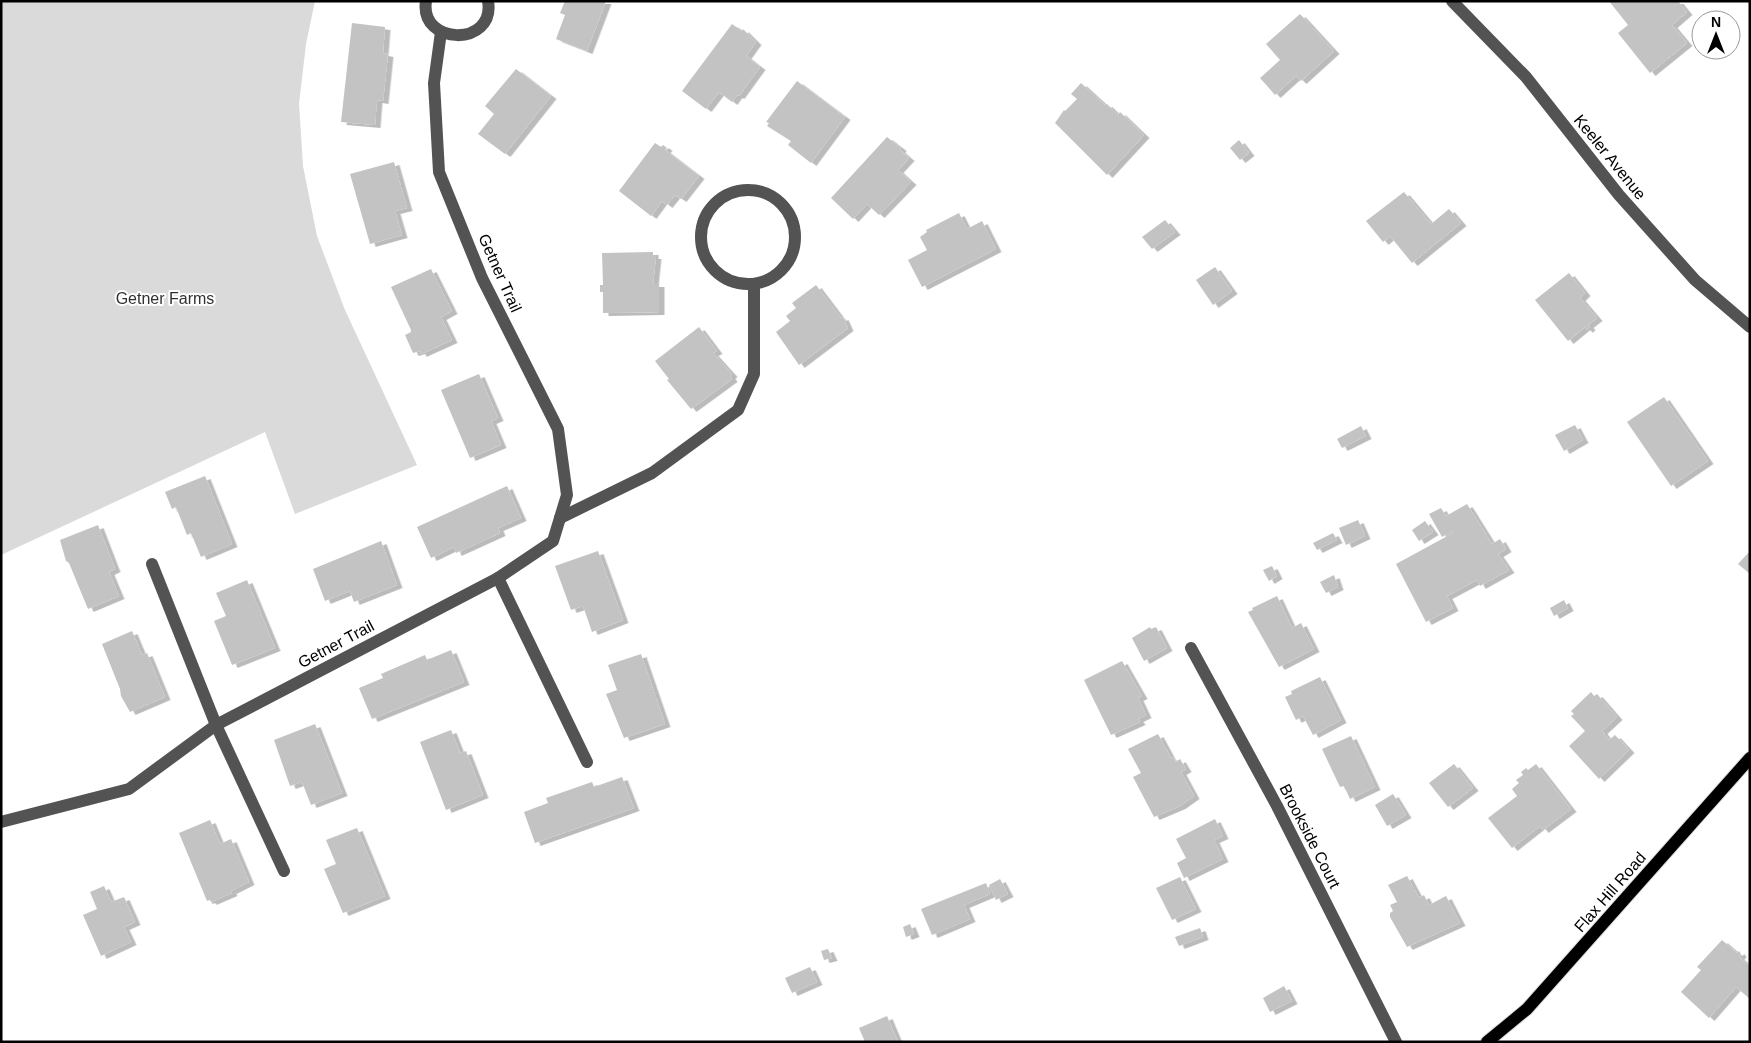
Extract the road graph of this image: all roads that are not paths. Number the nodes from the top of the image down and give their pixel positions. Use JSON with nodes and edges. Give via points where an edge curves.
{"nodes":[{"id":1,"x":426,"y":1,"type":"edge"},
{"id":2,"x":488,"y":1,"type":"edge"},
{"id":3,"x":1452,"y":1,"type":"edge"},
{"id":4,"x":441,"y":32,"type":"junction"},
{"id":5,"x":754,"y":284,"type":"junction"},
{"id":6,"x":1750,"y":327,"type":"edge"},
{"id":7,"x":560,"y":518,"type":"junction"},
{"id":8,"x":152,"y":564,"type":"dead end"},
{"id":9,"x":498,"y":578,"type":"junction"},
{"id":10,"x":1191,"y":648,"type":"dead end"},
{"id":11,"x":216,"y":725,"type":"junction"},
{"id":12,"x":1750,"y":758,"type":"edge"},
{"id":13,"x":587,"y":762,"type":"dead end"},
{"id":14,"x":1,"y":822,"type":"edge"},
{"id":15,"x":284,"y":871,"type":"dead end"},
{"id":16,"x":1396,"y":1042,"type":"edge"},
{"id":17,"x":1488,"y":1042,"type":"edge"}],
"edges":[{"from":1,"to":4,"type":"street","via":[[427,16]]},
{"from":2,"to":4,"type":"street","via":[[487,16],[473,33],[462,36]]},
{"from":3,"to":6,"type":"street","name":"Keeler Avenue","via":[[1526,77],[1618,195],[1695,280]]},
{"from":4,"to":7,"type":"street","name":"Getner Trail","via":[[434,82],[439,172],[482,278],[558,429],[567,495]]},
{"from":5,"to":5,"type":"street","via":[[737,284],[721,276],[708,264],[701,248],[701,230],[706,214],[718,200],[733,192],[768,193],[782,204],[794,226],[793,252],[785,268],[771,279]]},
{"from":5,"to":7,"type":"street","via":[[754,374],[738,410],[652,473]]},
{"from":7,"to":9,"type":"street","name":"Getner Trail","via":[[553,541]]},
{"from":8,"to":11,"type":"street"},
{"from":9,"to":11,"type":"street","name":"Getner Trail"},
{"from":9,"to":13,"type":"street"},
{"from":10,"to":16,"type":"street","name":"Brookside Court","via":[[1277,806]]},
{"from":11,"to":14,"type":"street","name":"Getner Trail","via":[[129,789]]},
{"from":11,"to":15,"type":"street"},
{"from":12,"to":17,"type":"main road","name":"Flax Hill Road","via":[[1527,1009]]}]}
